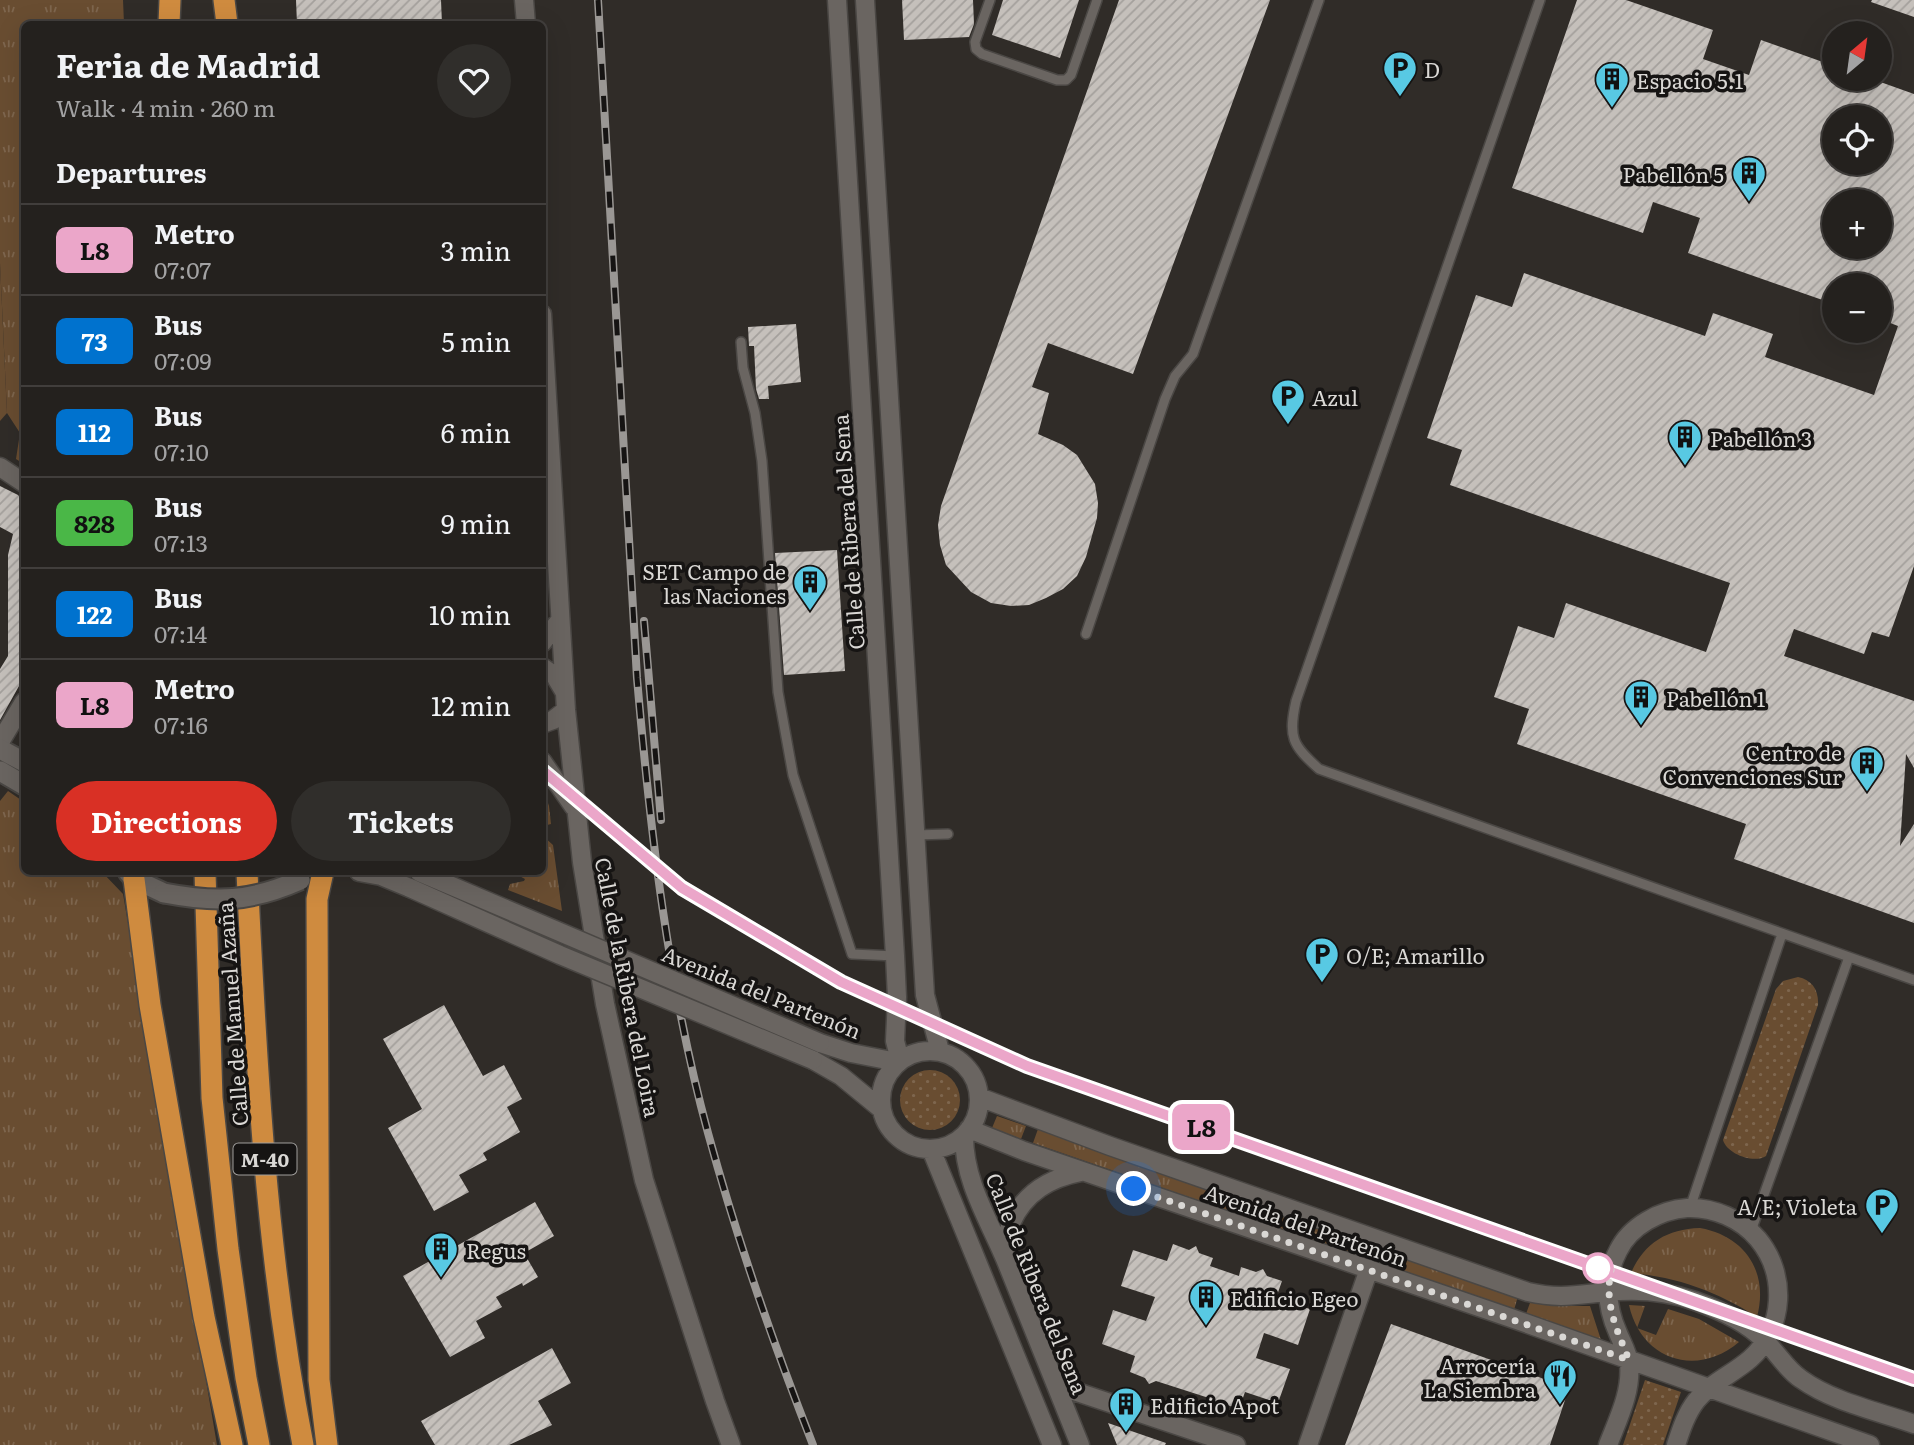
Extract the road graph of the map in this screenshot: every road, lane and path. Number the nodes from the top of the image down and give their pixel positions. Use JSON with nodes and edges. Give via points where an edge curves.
{"nodes":[{"id":1,"x":170,"y":0,"type":"edge"},
{"id":2,"x":178,"y":0,"type":"edge"},
{"id":3,"x":221,"y":0,"type":"edge"},
{"id":4,"x":524,"y":0,"type":"edge"},
{"id":5,"x":837,"y":0,"type":"edge"},
{"id":6,"x":865,"y":0,"type":"edge"},
{"id":7,"x":990,"y":0,"type":"edge"},
{"id":8,"x":1097,"y":0,"type":"edge"},
{"id":9,"x":1319,"y":0,"type":"edge"},
{"id":10,"x":1540,"y":0,"type":"edge"},
{"id":11,"x":169,"y":21,"type":"edge"},
{"id":12,"x":179,"y":21,"type":"edge"},
{"id":13,"x":219,"y":21,"type":"edge"},
{"id":14,"x":226,"y":21,"type":"edge"},
{"id":15,"x":526,"y":21,"type":"edge"},
{"id":16,"x":741,"y":342,"type":"dead end"},
{"id":17,"x":546,"y":382,"type":"edge"},
{"id":18,"x":0,"y":467,"type":"edge"},
{"id":19,"x":21,"y":481,"type":"edge"},
{"id":20,"x":560,"y":620,"type":"junction"},
{"id":21,"x":1086,"y":634,"type":"dead end"},
{"id":22,"x":546,"y":638,"type":"edge"},
{"id":23,"x":546,"y":670,"type":"edge"},
{"id":24,"x":566,"y":702,"type":"junction"},
{"id":25,"x":21,"y":707,"type":"edge"},
{"id":26,"x":546,"y":723,"type":"edge"},
{"id":27,"x":0,"y":742,"type":"edge"},
{"id":28,"x":0,"y":749,"type":"edge"},
{"id":29,"x":21,"y":760,"type":"edge"},
{"id":30,"x":546,"y":767,"type":"edge"},
{"id":31,"x":0,"y":771,"type":"edge"},
{"id":32,"x":21,"y":783,"type":"edge"},
{"id":33,"x":576,"y":811,"type":"junction"},
{"id":34,"x":948,"y":834,"type":"dead end"},
{"id":35,"x":916,"y":835,"type":"junction"},
{"id":36,"x":131,"y":875,"type":"edge"},
{"id":37,"x":205,"y":875,"type":"edge"},
{"id":38,"x":247,"y":875,"type":"edge"},
{"id":39,"x":312,"y":875,"type":"edge"},
{"id":40,"x":320,"y":875,"type":"edge"},
{"id":41,"x":376,"y":875,"type":"edge"},
{"id":42,"x":426,"y":875,"type":"edge"},
{"id":43,"x":1782,"y":934,"type":"junction"},
{"id":44,"x":895,"y":956,"type":"junction"},
{"id":45,"x":1849,"y":957,"type":"junction"},
{"id":46,"x":1914,"y":980,"type":"edge"},
{"id":47,"x":940,"y":1051,"type":"junction"},
{"id":48,"x":898,"y":1061,"type":"junction"},
{"id":49,"x":979,"y":1097,"type":"junction"},
{"id":50,"x":880,"y":1108,"type":"junction"},
{"id":51,"x":967,"y":1133,"type":"junction"},
{"id":52,"x":931,"y":1149,"type":"junction"},
{"id":53,"x":1084,"y":1172,"type":"junction"},
{"id":54,"x":1690,"y":1208,"type":"junction"},
{"id":55,"x":1751,"y":1231,"type":"junction"},
{"id":56,"x":1006,"y":1261,"type":"junction"},
{"id":57,"x":1368,"y":1269,"type":"junction"},
{"id":58,"x":1607,"y":1292,"type":"junction"},
{"id":59,"x":1766,"y":1341,"type":"junction"},
{"id":60,"x":1629,"y":1360,"type":"junction"},
{"id":61,"x":1056,"y":1385,"type":"junction"},
{"id":62,"x":1710,"y":1388,"type":"junction"},
{"id":63,"x":1914,"y":1424,"type":"edge"},
{"id":64,"x":232,"y":1445,"type":"edge"},
{"id":65,"x":259,"y":1445,"type":"edge"},
{"id":66,"x":303,"y":1445,"type":"edge"},
{"id":67,"x":327,"y":1445,"type":"edge"},
{"id":68,"x":731,"y":1445,"type":"edge"},
{"id":69,"x":1052,"y":1445,"type":"edge"},
{"id":70,"x":1080,"y":1445,"type":"edge"},
{"id":71,"x":1236,"y":1445,"type":"edge"},
{"id":72,"x":1308,"y":1445,"type":"edge"},
{"id":73,"x":1608,"y":1445,"type":"edge"},
{"id":74,"x":1676,"y":1445,"type":"edge"},
{"id":75,"x":1870,"y":1445,"type":"edge"}],
"edges":[{"from":1,"to":11,"type":"highway"},
{"from":2,"to":12,"type":"highway"},
{"from":3,"to":13,"type":"highway"},
{"from":3,"to":14,"type":"highway"},
{"from":4,"to":15,"type":"street"},
{"from":5,"to":44,"type":"street","name":"Calle de Ribera del Sena"},
{"from":6,"to":35,"type":"street"},
{"from":7,"to":8,"type":"lane","via":[[976,49],[1066,80]]},
{"from":9,"to":21,"type":"lane","via":[[1193,354],[1175,376],[1165,399]]},
{"from":10,"to":43,"type":"lane","via":[[1296,701],[1291,722],[1297,750],[1318,769]]},
{"from":16,"to":44,"type":"lane","via":[[762,461],[778,692],[793,775],[852,954]]},
{"from":17,"to":20,"type":"street","name":"Calle de la Ribera del Loira"},
{"from":18,"to":19,"type":"street"},
{"from":20,"to":22,"type":"street"},
{"from":20,"to":24,"type":"street","name":"Calle de la Ribera del Loira"},
{"from":23,"to":24,"type":"street","via":[[555,676]]},
{"from":24,"to":26,"type":"street"},
{"from":24,"to":33,"type":"street","name":"Calle de la Ribera del Loira"},
{"from":25,"to":27,"type":"street"},
{"from":28,"to":29,"type":"street"},
{"from":30,"to":33,"type":"street"},
{"from":31,"to":32,"type":"street"},
{"from":33,"to":68,"type":"street","name":"Calle de la Ribera del Loira","via":[[605,1004],[644,1180]]},
{"from":34,"to":35,"type":"lane"},
{"from":35,"to":47,"type":"street","via":[[925,995]]},
{"from":36,"to":39,"type":"street","bridge":true,"via":[[164,892],[197,900],[270,893]]},
{"from":36,"to":64,"type":"highway","via":[[199,1290]]},
{"from":37,"to":65,"type":"highway","name":"Calle de Manuel Azaña","number":"M-40","via":[[212,1098],[228,1249]]},
{"from":38,"to":66,"type":"highway","name":"Calle de Manuel Azaña","number":"M-40","via":[[255,1046],[276,1285]]},
{"from":40,"to":67,"type":"highway","via":[[319,1380]]},
{"from":41,"to":50,"type":"street","name":"Avenida del Partenón","bridge":true,"via":[[813,1060]]},
{"from":42,"to":48,"type":"street","name":"Avenida del Partenón","bridge":true,"via":[[820,1043]]},
{"from":43,"to":45,"type":"lane"},
{"from":43,"to":54,"type":"lane"},
{"from":44,"to":48,"type":"street","name":"Calle de Ribera del Sena"},
{"from":45,"to":46,"type":"lane"},
{"from":45,"to":55,"type":"lane"},
{"from":47,"to":48,"type":"street","via":[[919,1051]]},
{"from":47,"to":49,"type":"street","via":[[967,1067]]},
{"from":48,"to":50,"type":"street","via":[[881,1088]]},
{"from":49,"to":51,"type":"street"},
{"from":49,"to":58,"type":"street","name":"Avenida del Partenón","via":[[1528,1292],[1567,1298]]},
{"from":50,"to":52,"type":"street","via":[[891,1131],[902,1141]]},
{"from":51,"to":52,"type":"street","via":[[948,1146]]},
{"from":51,"to":53,"type":"street","name":"Avenida del Partenón"},
{"from":51,"to":56,"type":"street","name":"Calle de Ribera del Sena","via":[[964,1159],[971,1184]]},
{"from":52,"to":69,"type":"street"},
{"from":53,"to":56,"type":"street","via":[[1059,1176],[1023,1204],[1010,1224]]},
{"from":53,"to":57,"type":"street","name":"Avenida del Partenón"},
{"from":54,"to":55,"type":"street","via":[[1711,1210]]},
{"from":54,"to":58,"type":"street","via":[[1658,1215],[1626,1239],[1612,1266]]},
{"from":55,"to":59,"type":"street","via":[[1769,1253],[1778,1284],[1776,1319]]},
{"from":56,"to":61,"type":"street","name":"Calle de Ribera del Sena"},
{"from":57,"to":60,"type":"street","name":"Avenida del Partenón"},
{"from":57,"to":72,"type":"street"},
{"from":58,"to":59,"type":"street","name":"Avenida del Partenón","via":[[1646,1291],[1692,1300],[1730,1316]]},
{"from":58,"to":60,"type":"street","via":[[1612,1320]]},
{"from":59,"to":62,"type":"street"},
{"from":59,"to":63,"type":"street","via":[[1800,1379],[1829,1395]]},
{"from":60,"to":62,"type":"street","name":"Avenida del Partenón"},
{"from":60,"to":73,"type":"street","via":[[1628,1387]]},
{"from":61,"to":70,"type":"street","name":"Calle de Ribera del Sena"},
{"from":61,"to":71,"type":"street"},
{"from":62,"to":74,"type":"street","via":[[1695,1402]]},
{"from":62,"to":75,"type":"street"}]}
